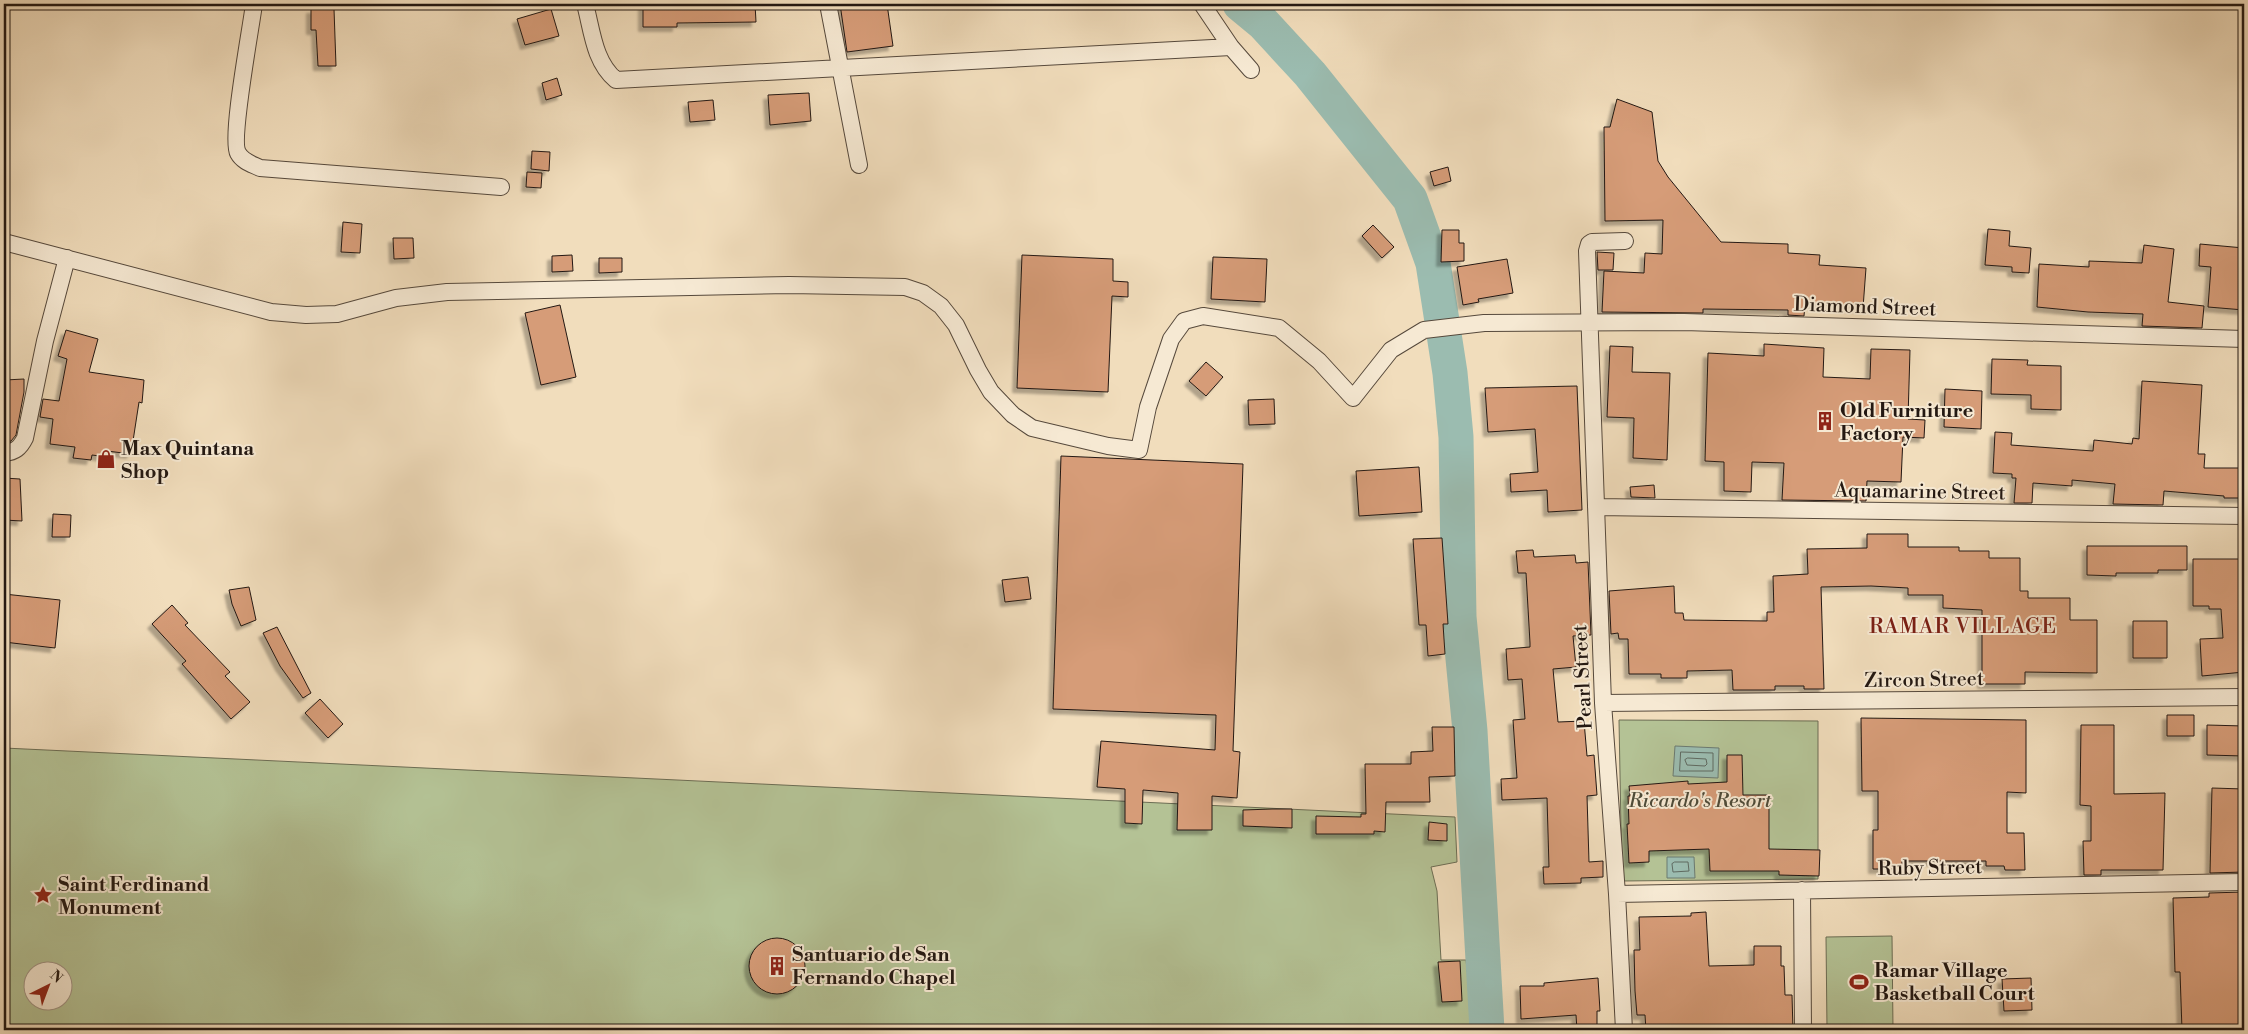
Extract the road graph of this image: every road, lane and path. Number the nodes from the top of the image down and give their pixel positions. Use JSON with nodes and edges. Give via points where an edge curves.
{"nodes":[{"id":1,"x":254,"y":4,"type":"edge"},
{"id":2,"x":585,"y":4,"type":"edge"},
{"id":3,"x":828,"y":4,"type":"edge"},
{"id":4,"x":1202,"y":4,"type":"edge"},
{"id":5,"x":1232,"y":47,"type":"junction"},
{"id":6,"x":841,"y":68,"type":"junction"},
{"id":7,"x":1251,"y":70,"type":"dead end"},
{"id":8,"x":859,"y":166,"type":"dead end"},
{"id":9,"x":501,"y":187,"type":"dead end"},
{"id":10,"x":1625,"y":241,"type":"dead end"},
{"id":11,"x":4,"y":242,"type":"edge"},
{"id":12,"x":67,"y":258,"type":"junction"},
{"id":13,"x":1588,"y":322,"type":"junction"},
{"id":14,"x":2244,"y":339,"type":"edge"},
{"id":15,"x":4,"y":452,"type":"edge"},
{"id":16,"x":1596,"y":507,"type":"junction"},
{"id":17,"x":2244,"y":516,"type":"edge"},
{"id":18,"x":2244,"y":697,"type":"edge"},
{"id":19,"x":1603,"y":703,"type":"junction"},
{"id":20,"x":2244,"y":882,"type":"edge"},
{"id":21,"x":1802,"y":890,"type":"junction"},
{"id":22,"x":1617,"y":894,"type":"junction"},
{"id":23,"x":1624,"y":1030,"type":"edge"},
{"id":24,"x":1803,"y":1030,"type":"edge"}],
"edges":[{"from":1,"to":9,"type":"street","via":[[236,130],[237,152],[245,161],[260,168]]},
{"from":2,"to":6,"type":"street","via":[[600,63],[616,80]]},
{"from":3,"to":6,"type":"street"},
{"from":4,"to":5,"type":"street"},
{"from":5,"to":6,"type":"street"},
{"from":5,"to":7,"type":"street"},
{"from":6,"to":8,"type":"street"},
{"from":10,"to":13,"type":"street","name":"Pearl Street","via":[[1592,242],[1587,247]]},
{"from":11,"to":12,"type":"street"},
{"from":12,"to":13,"type":"street","name":"Diamond Street","via":[[271,312],[306,315],[337,314],[396,298],[447,292],[789,285],[906,287],[923,293],[941,306],[956,325],[991,392],[1013,415],[1032,428],[1139,450],[1148,407],[1170,338],[1184,321],[1203,316],[1279,328],[1319,361],[1353,398],[1391,350],[1424,330],[1484,322]]},
{"from":12,"to":15,"type":"street","via":[[45,341],[25,438],[21,447]]},
{"from":13,"to":14,"type":"street","name":"Diamond Street","via":[[1694,322]]},
{"from":13,"to":16,"type":"street","name":"Pearl Street"},
{"from":16,"to":17,"type":"street","name":"Aquamarine Street"},
{"from":16,"to":19,"type":"street","name":"Pearl Street"},
{"from":18,"to":19,"type":"street","name":"Zircon Street"},
{"from":19,"to":22,"type":"street","name":"Pearl Street"},
{"from":20,"to":21,"type":"street","name":"Ruby Street"},
{"from":21,"to":22,"type":"street","name":"Ruby Street"},
{"from":21,"to":24,"type":"street"},
{"from":22,"to":23,"type":"street","name":"Pearl Street"}]}
